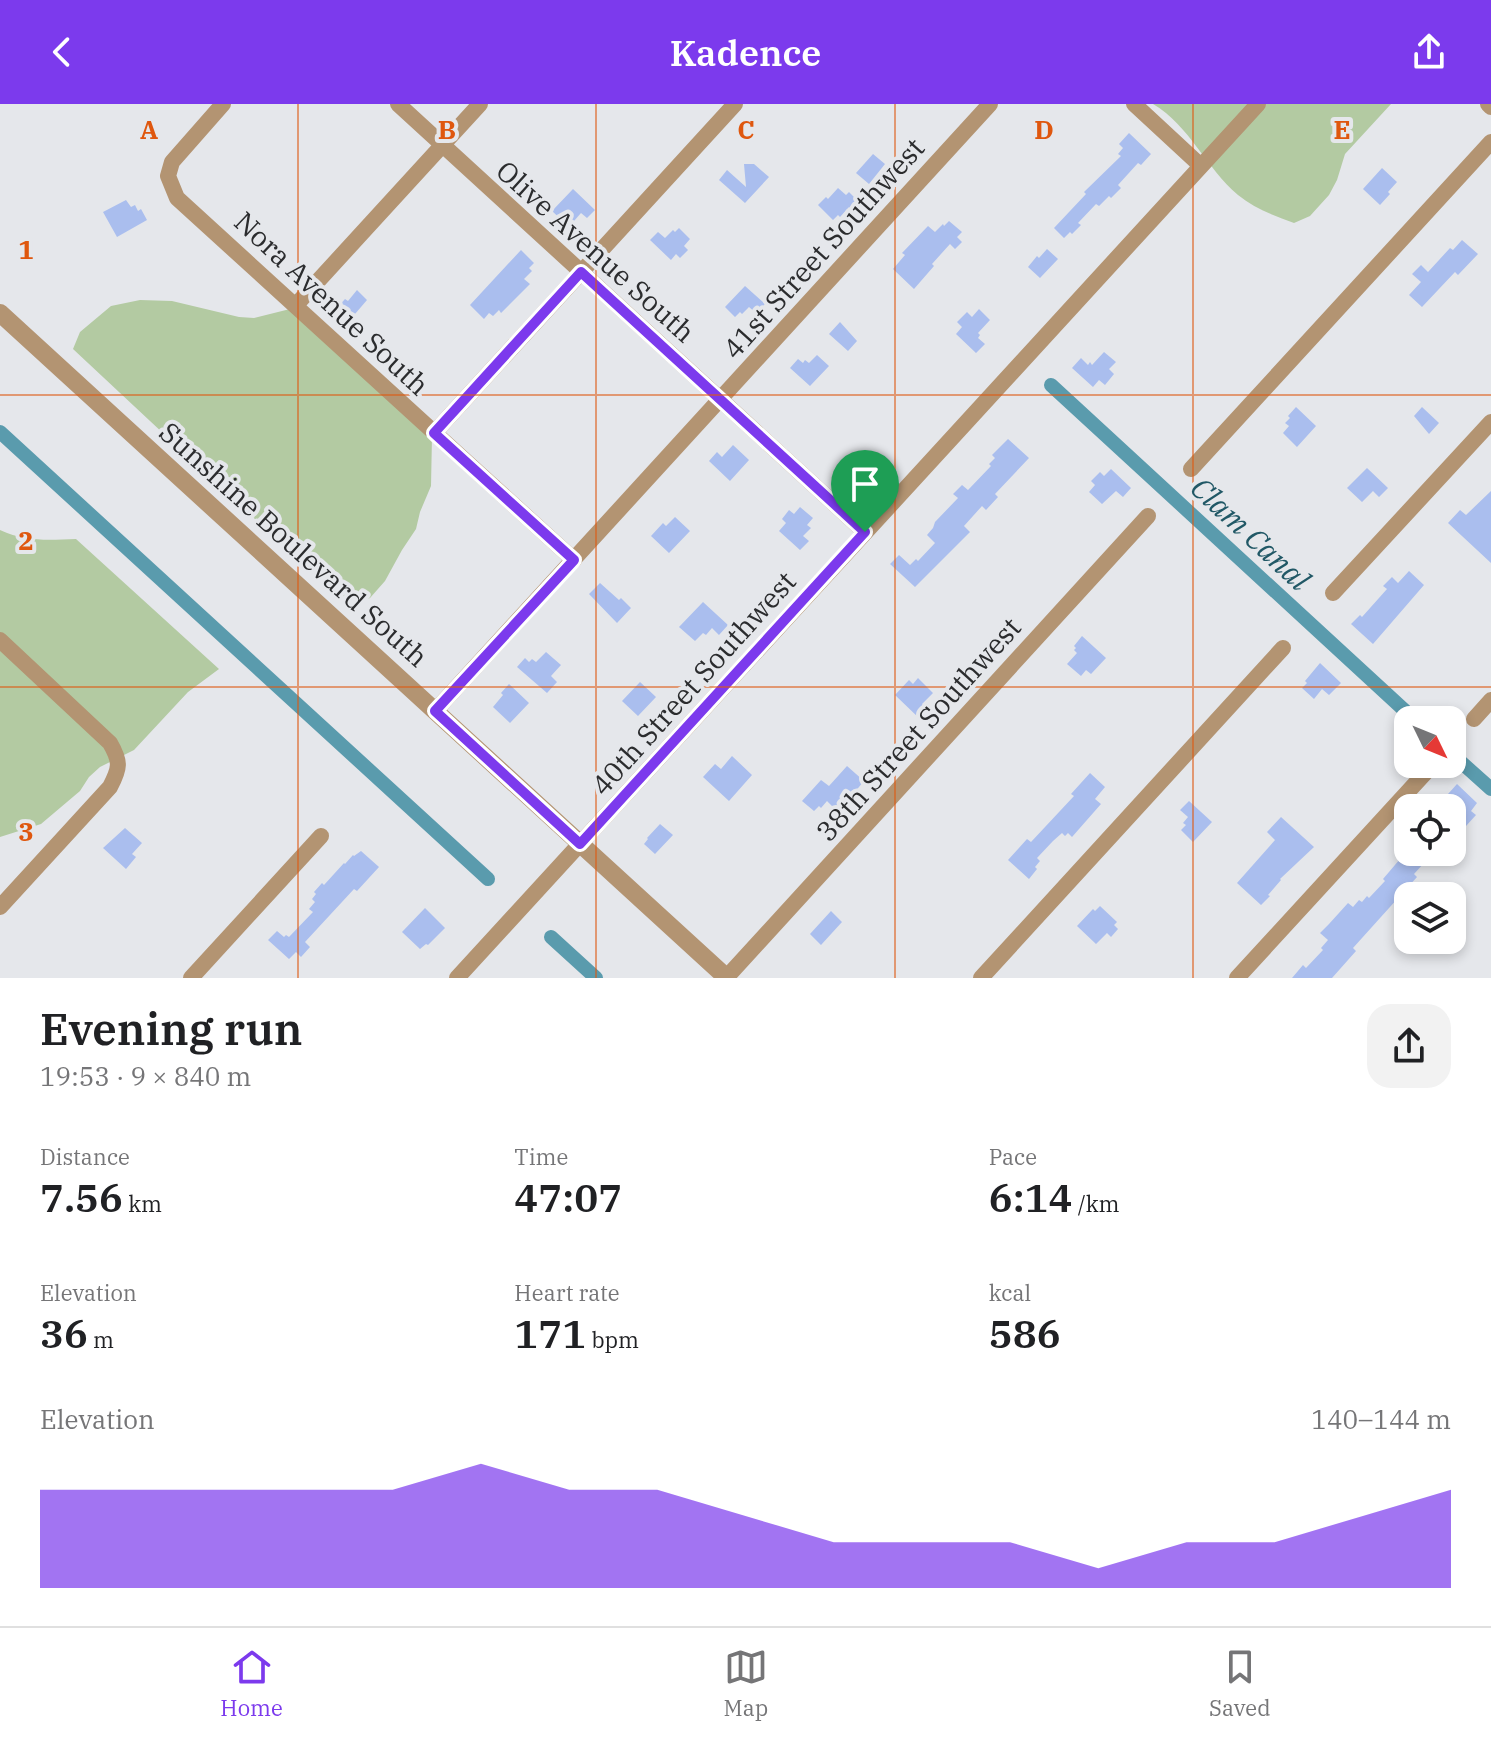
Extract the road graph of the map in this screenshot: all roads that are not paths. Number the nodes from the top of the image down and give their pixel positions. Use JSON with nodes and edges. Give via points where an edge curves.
{"nodes":[{"id":1,"x":223,"y":104,"type":"edge"},
{"id":2,"x":398,"y":104,"type":"edge"},
{"id":3,"x":480,"y":104,"type":"edge"},
{"id":4,"x":735,"y":104,"type":"edge"},
{"id":5,"x":990,"y":104,"type":"edge"},
{"id":6,"x":1134,"y":104,"type":"edge"},
{"id":7,"x":1258,"y":104,"type":"edge"},
{"id":8,"x":1491,"y":142,"type":"edge"},
{"id":9,"x":442,"y":145,"type":"junction"},
{"id":10,"x":1201,"y":166,"type":"junction"},
{"id":11,"x":581,"y":272,"type":"junction"},
{"id":12,"x":296,"y":305,"type":"junction"},
{"id":13,"x":0,"y":313,"type":"edge"},
{"id":14,"x":720,"y":400,"type":"junction"},
{"id":15,"x":1491,"y":422,"type":"edge"},
{"id":16,"x":434,"y":433,"type":"junction"},
{"id":17,"x":1191,"y":469,"type":"dead end"},
{"id":18,"x":1148,"y":516,"type":"dead end"},
{"id":19,"x":865,"y":532,"type":"junction"},
{"id":20,"x":574,"y":560,"type":"junction"},
{"id":21,"x":1333,"y":593,"type":"dead end"},
{"id":22,"x":0,"y":640,"type":"edge"},
{"id":23,"x":1283,"y":648,"type":"dead end"},
{"id":24,"x":1491,"y":700,"type":"edge"},
{"id":25,"x":435,"y":711,"type":"junction"},
{"id":26,"x":1474,"y":719,"type":"dead end"},
{"id":27,"x":1420,"y":778,"type":"edge"},
{"id":28,"x":321,"y":836,"type":"dead end"},
{"id":29,"x":580,"y":844,"type":"junction"},
{"id":30,"x":0,"y":907,"type":"edge"},
{"id":31,"x":191,"y":978,"type":"edge"},
{"id":32,"x":457,"y":978,"type":"edge"},
{"id":33,"x":726,"y":978,"type":"edge"},
{"id":34,"x":981,"y":978,"type":"edge"},
{"id":35,"x":1237,"y":978,"type":"edge"}],
"edges":[{"from":1,"to":12,"type":"street","name":"Nora Avenue South","via":[[172,162],[168,176],[177,198]]},
{"from":2,"to":9,"type":"street","name":"Olive Avenue South"},
{"from":3,"to":9,"type":"street"},
{"from":4,"to":11,"type":"street"},
{"from":5,"to":14,"type":"street","name":"41st Street Southwest"},
{"from":6,"to":10,"type":"street"},
{"from":7,"to":10,"type":"street","name":"40th Street Southwest"},
{"from":8,"to":17,"type":"street"},
{"from":9,"to":11,"type":"street","name":"Olive Avenue South"},
{"from":9,"to":12,"type":"street"},
{"from":10,"to":19,"type":"street","name":"40th Street Southwest"},
{"from":11,"to":14,"type":"street","name":"Olive Avenue South"},
{"from":11,"to":16,"type":"street"},
{"from":12,"to":16,"type":"street","name":"Nora Avenue South"},
{"from":13,"to":25,"type":"street","name":"Sunshine Boulevard South"},
{"from":14,"to":19,"type":"street","name":"Olive Avenue South"},
{"from":14,"to":20,"type":"street","name":"41st Street Southwest"},
{"from":15,"to":21,"type":"street"},
{"from":16,"to":20,"type":"street","name":"Nora Avenue South"},
{"from":18,"to":33,"type":"street","name":"38th Street Southwest"},
{"from":19,"to":29,"type":"street","name":"40th Street Southwest"},
{"from":20,"to":25,"type":"street","name":"41st Street Southwest"},
{"from":22,"to":30,"type":"street","via":[[118,756],[110,787]]},
{"from":23,"to":34,"type":"street"},
{"from":24,"to":26,"type":"street"},
{"from":25,"to":29,"type":"street","name":"Sunshine Boulevard South"},
{"from":27,"to":35,"type":"street"},
{"from":28,"to":31,"type":"street"},
{"from":29,"to":32,"type":"street","name":"40th Street Southwest"},
{"from":29,"to":33,"type":"street","name":"Sunshine Boulevard South"}]}
